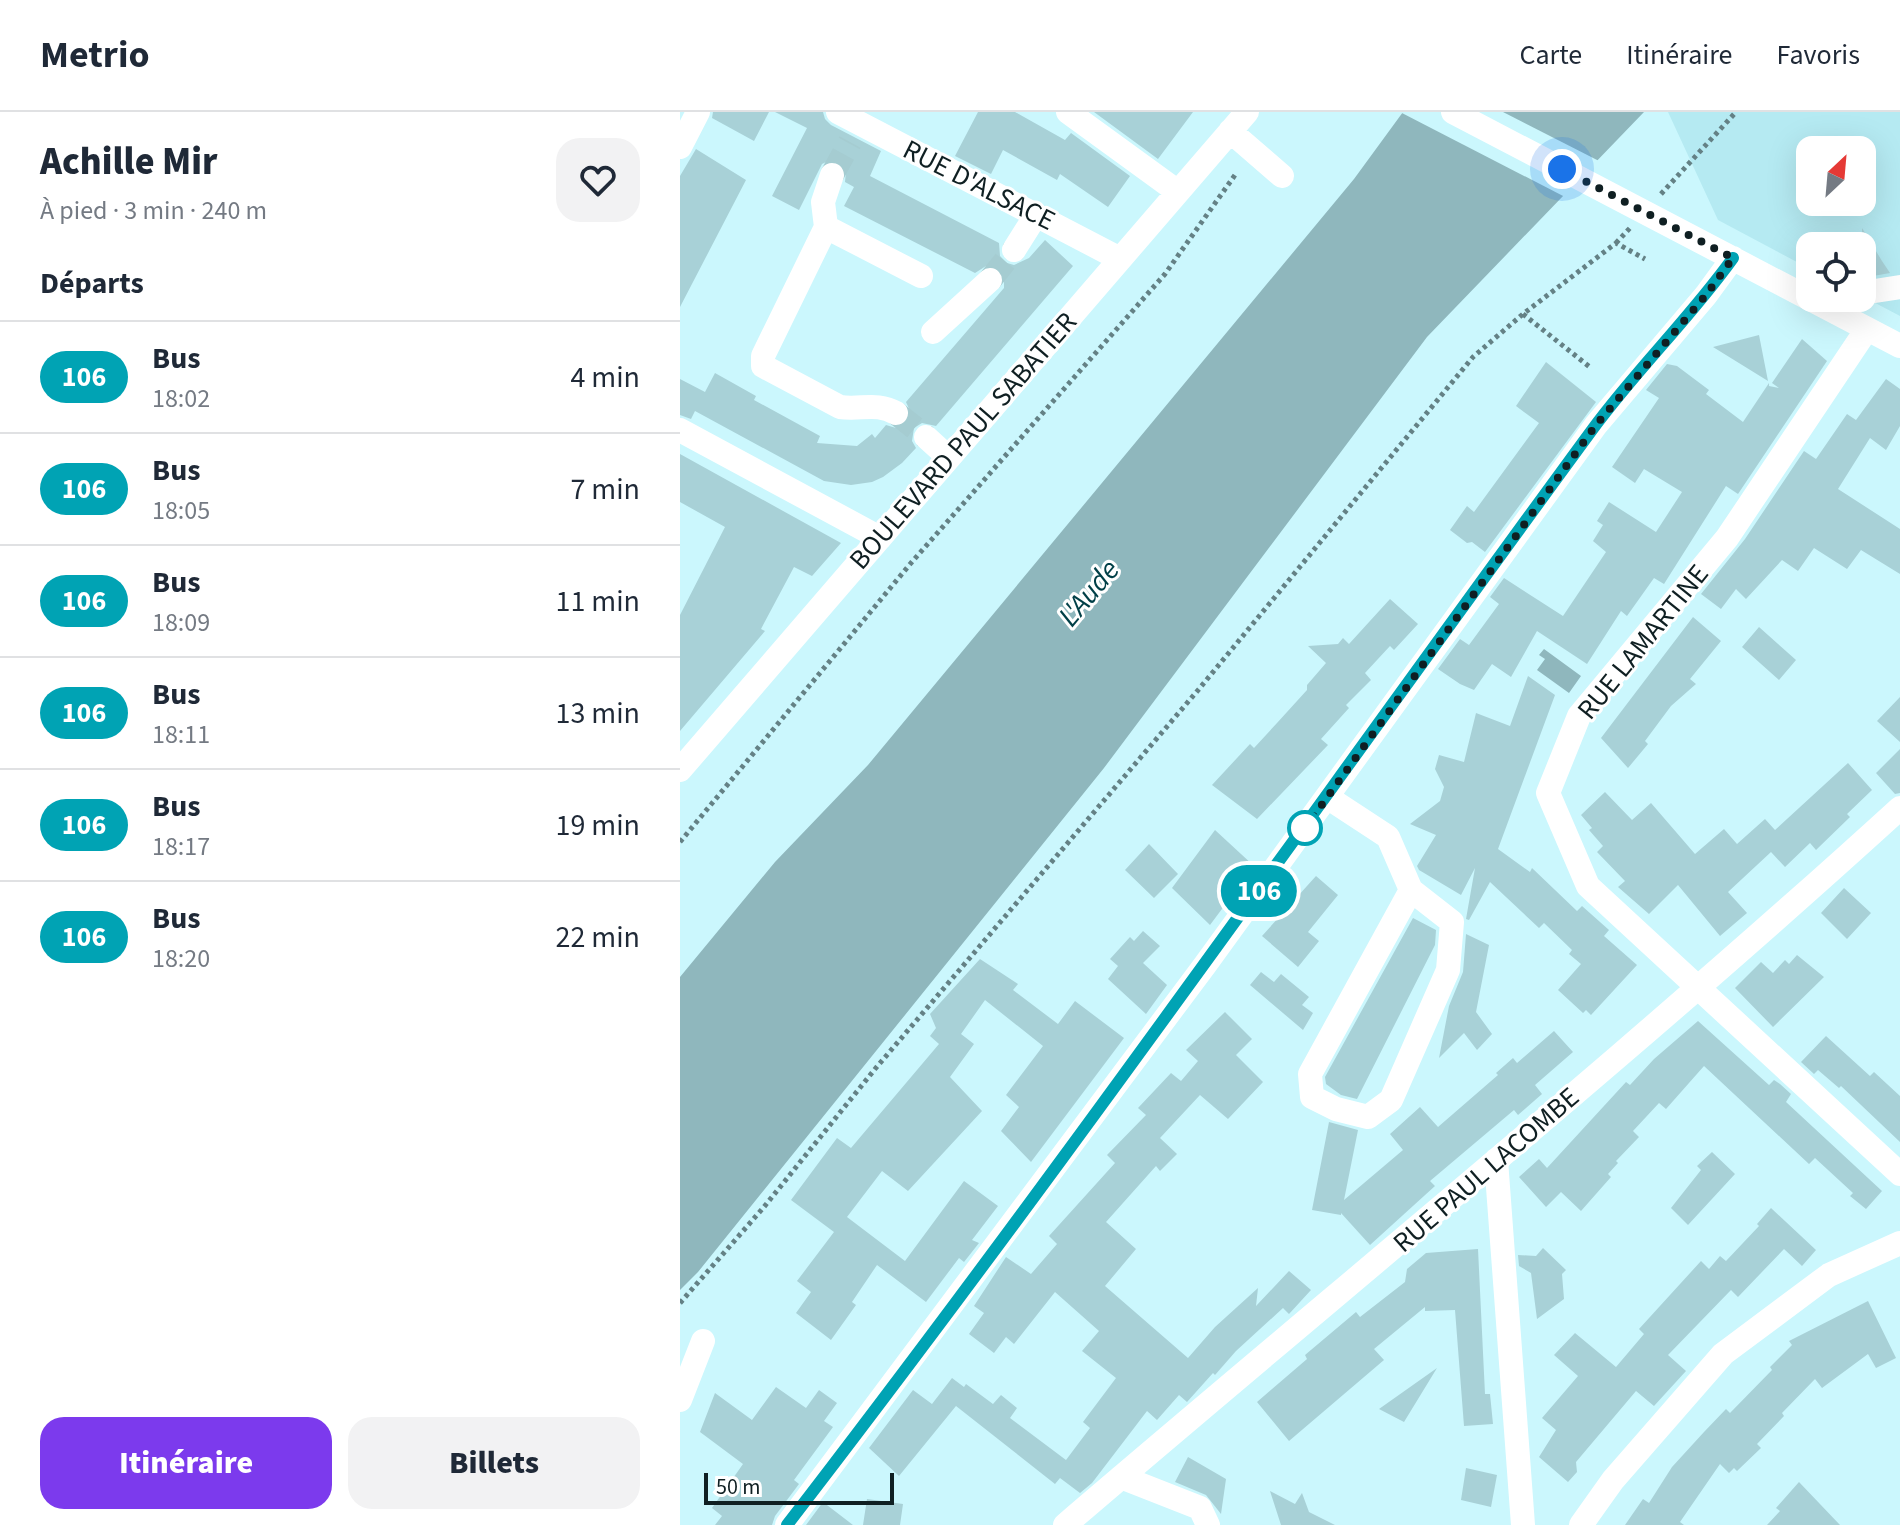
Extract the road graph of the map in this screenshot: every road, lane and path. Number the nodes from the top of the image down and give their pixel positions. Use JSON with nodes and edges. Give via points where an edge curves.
{"nodes":[{"id":1,"x":698,"y":112,"type":"edge"},
{"id":2,"x":838,"y":112,"type":"edge"},
{"id":3,"x":1068,"y":112,"type":"edge"},
{"id":4,"x":1247,"y":112,"type":"edge"},
{"id":5,"x":1453,"y":112,"type":"edge"},
{"id":6,"x":1736,"y":112,"type":"edge"},
{"id":7,"x":1230,"y":131,"type":"junction"},
{"id":8,"x":680,"y":147,"type":"edge"},
{"id":9,"x":832,"y":175,"type":"tunnel mouth"},
{"id":10,"x":1235,"y":175,"type":"dead end"},
{"id":11,"x":1282,"y":176,"type":"dead end"},
{"id":12,"x":1178,"y":192,"type":"junction"},
{"id":13,"x":1653,"y":203,"type":"dead end"},
{"id":14,"x":1036,"y":215,"type":"junction"},
{"id":15,"x":1634,"y":223,"type":"dead end"},
{"id":16,"x":826,"y":227,"type":"junction"},
{"id":17,"x":1616,"y":243,"type":"junction"},
{"id":18,"x":1014,"y":250,"type":"tunnel mouth"},
{"id":19,"x":1733,"y":258,"type":"junction"},
{"id":20,"x":1120,"y":259,"type":"junction"},
{"id":21,"x":1645,"y":259,"type":"dead end"},
{"id":22,"x":921,"y":276,"type":"dead end"},
{"id":23,"x":990,"y":280,"type":"tunnel mouth"},
{"id":24,"x":1796,"y":287,"type":"edge"},
{"id":25,"x":1900,"y":287,"type":"edge"},
{"id":26,"x":1876,"y":291,"type":"edge"},
{"id":27,"x":1842,"y":312,"type":"edge"},
{"id":28,"x":1523,"y":314,"type":"junction"},
{"id":29,"x":1867,"y":329,"type":"junction"},
{"id":30,"x":933,"y":332,"type":"dead end"},
{"id":31,"x":1900,"y":346,"type":"edge"},
{"id":32,"x":1591,"y":368,"type":"dead end"},
{"id":33,"x":896,"y":413,"type":"tunnel mouth"},
{"id":34,"x":680,"y":430,"type":"edge"},
{"id":35,"x":926,"y":437,"type":"tunnel mouth"},
{"id":36,"x":949,"y":458,"type":"junction"},
{"id":37,"x":880,"y":538,"type":"junction"},
{"id":38,"x":682,"y":763,"type":"edge"},
{"id":39,"x":1327,"y":797,"type":"junction"},
{"id":40,"x":1900,"y":808,"type":"edge"},
{"id":41,"x":680,"y":842,"type":"edge"},
{"id":42,"x":1411,"y":890,"type":"junction"},
{"id":43,"x":1699,"y":988,"type":"junction"},
{"id":44,"x":1496,"y":1160,"type":"junction"},
{"id":45,"x":1900,"y":1174,"type":"edge"},
{"id":46,"x":1900,"y":1243,"type":"edge"},
{"id":47,"x":680,"y":1303,"type":"edge"},
{"id":48,"x":703,"y":1341,"type":"dead end"},
{"id":49,"x":680,"y":1400,"type":"edge"},
{"id":50,"x":1121,"y":1477,"type":"junction"},
{"id":51,"x":787,"y":1525,"type":"edge"},
{"id":52,"x":1065,"y":1525,"type":"edge"},
{"id":53,"x":1208,"y":1525,"type":"edge"},
{"id":54,"x":1523,"y":1525,"type":"edge"},
{"id":55,"x":1581,"y":1525,"type":"edge"}],
"edges":[{"from":1,"to":8,"type":"street"},
{"from":2,"to":14,"type":"street","name":"RUE D'ALSACE","via":[[856,134]]},
{"from":3,"to":12,"type":"street"},
{"from":4,"to":7,"type":"street","name":"BOULEVARD PAUL SABATIER"},
{"from":5,"to":19,"type":"street"},
{"from":6,"to":13,"type":"path"},
{"from":7,"to":11,"type":"street"},
{"from":7,"to":12,"type":"street","name":"BOULEVARD PAUL SABATIER"},
{"from":9,"to":16,"type":"street","via":[[823,202]]},
{"from":10,"to":41,"type":"path","via":[[1165,274],[911,563]]},
{"from":12,"to":20,"type":"street","name":"BOULEVARD PAUL SABATIER"},
{"from":14,"to":18,"type":"street"},
{"from":14,"to":20,"type":"street","name":"RUE D'ALSACE"},
{"from":15,"to":17,"type":"path"},
{"from":16,"to":22,"type":"street"},
{"from":16,"to":33,"type":"street","via":[[763,356],[763,366],[840,407],[877,405]]},
{"from":17,"to":21,"type":"path"},
{"from":17,"to":28,"type":"path"},
{"from":19,"to":24,"type":"street"},
{"from":19,"to":39,"type":"street","via":[[1596,425]]},
{"from":20,"to":36,"type":"street","name":"BOULEVARD PAUL SABATIER"},
{"from":23,"to":30,"type":"street"},
{"from":25,"to":26,"type":"street"},
{"from":27,"to":29,"type":"street"},
{"from":28,"to":32,"type":"path"},
{"from":28,"to":47,"type":"path","via":[[1473,357]]},
{"from":29,"to":31,"type":"street"},
{"from":29,"to":43,"type":"street","name":"RUE LAMARTINE","via":[[1727,538],[1579,716],[1548,793],[1588,886]]},
{"from":34,"to":37,"type":"street"},
{"from":35,"to":36,"type":"street"},
{"from":36,"to":37,"type":"street","name":"BOULEVARD PAUL SABATIER"},
{"from":37,"to":38,"type":"street","name":"BOULEVARD PAUL SABATIER"},
{"from":39,"to":42,"type":"street","via":[[1388,837]]},
{"from":39,"to":51,"type":"street"},
{"from":40,"to":43,"type":"street","name":"RUE PAUL LACOMBE"},
{"from":42,"to":42,"type":"street","via":[[1310,1074],[1312,1097],[1336,1109],[1368,1117],[1391,1100],[1448,970],[1452,922]]},
{"from":43,"to":44,"type":"street","name":"RUE PAUL LACOMBE"},
{"from":43,"to":45,"type":"street","name":"RUE LAMARTINE"},
{"from":44,"to":50,"type":"street","name":"RUE PAUL LACOMBE"},
{"from":44,"to":54,"type":"street"},
{"from":46,"to":55,"type":"street","via":[[1829,1275],[1723,1354],[1613,1480]]},
{"from":48,"to":49,"type":"street"},
{"from":50,"to":52,"type":"street","name":"RUE PAUL LACOMBE"},
{"from":50,"to":53,"type":"street","via":[[1200,1508]]}]}
